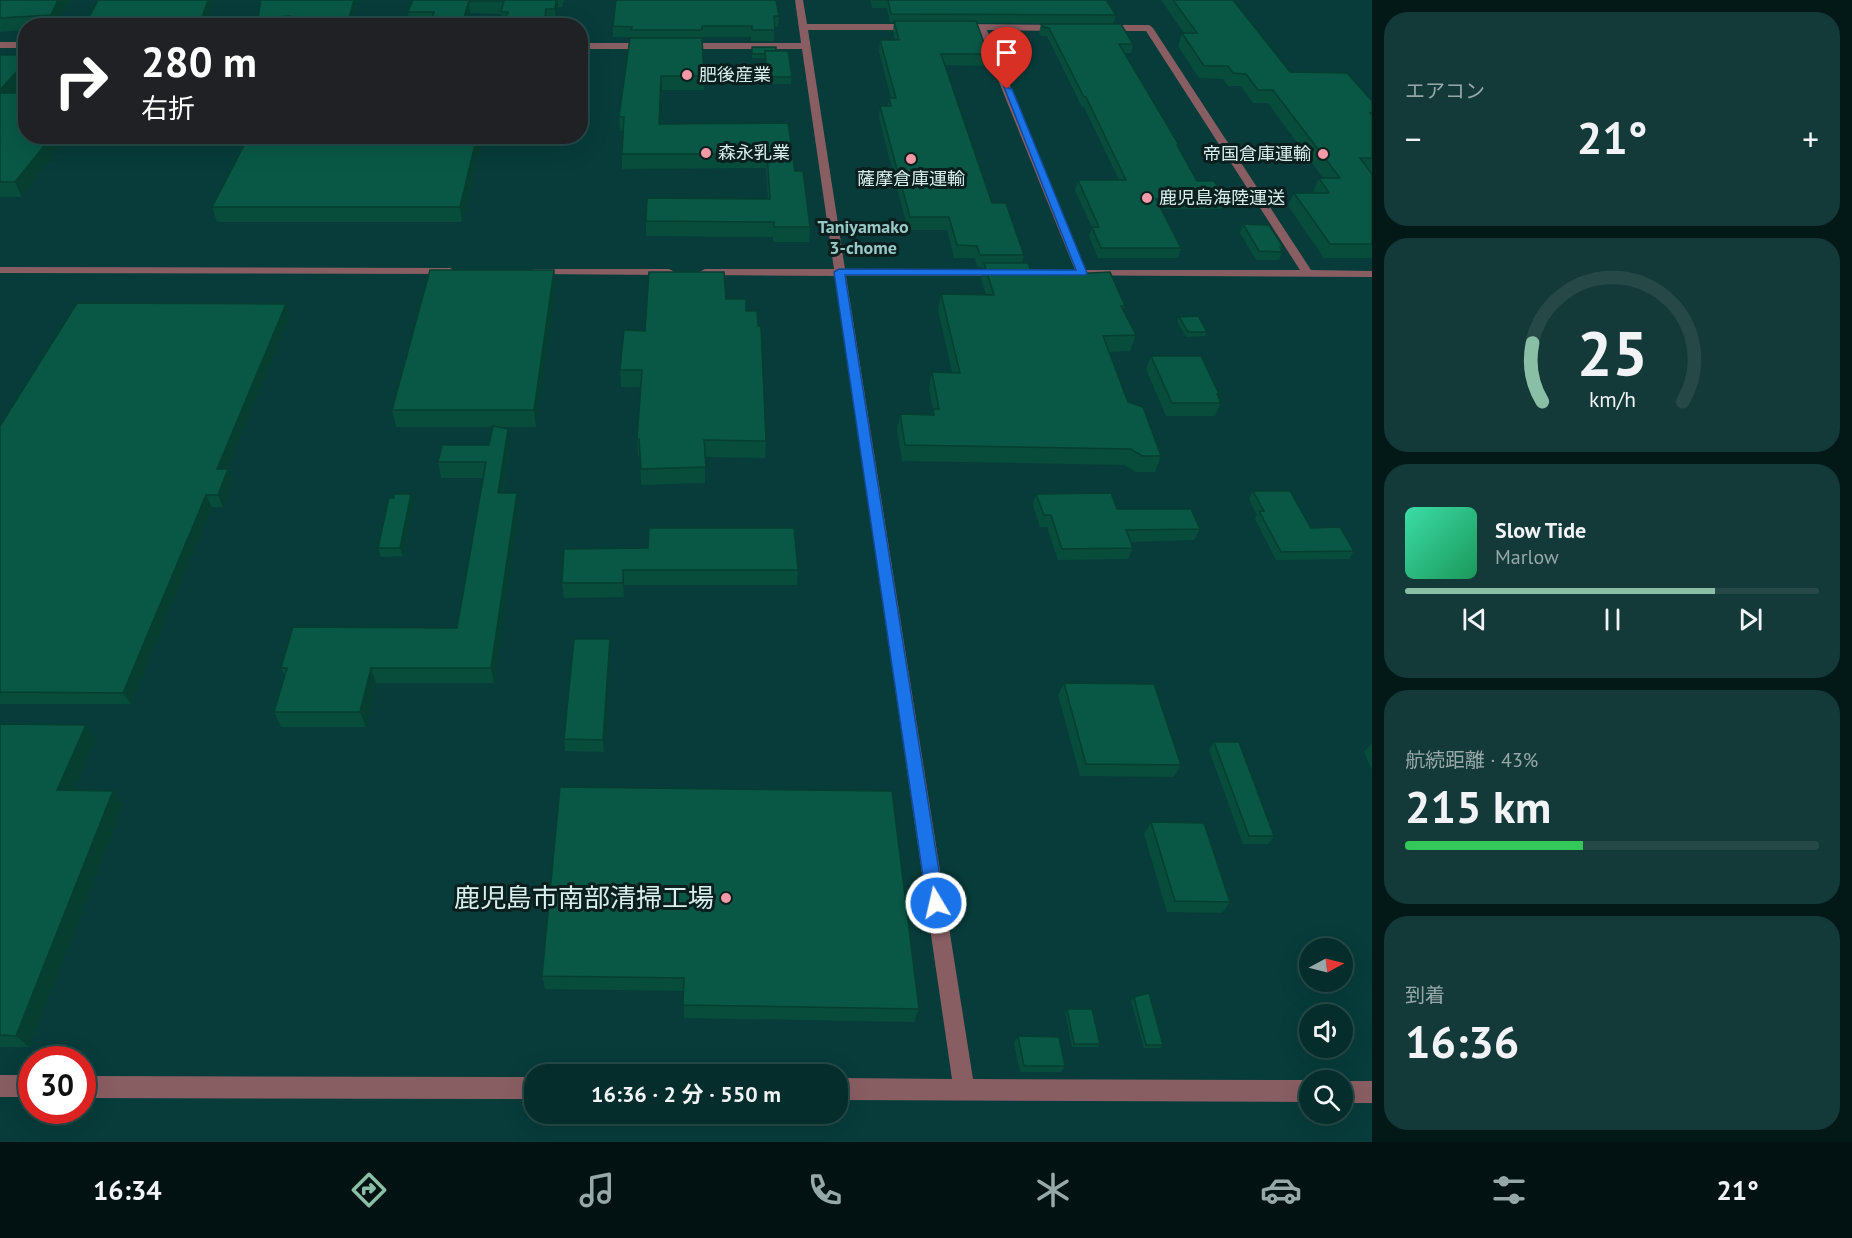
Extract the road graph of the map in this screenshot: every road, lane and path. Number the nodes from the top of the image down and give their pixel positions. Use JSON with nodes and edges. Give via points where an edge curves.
{"nodes":[{"id":1,"x":798,"y":0,"type":"edge"},
{"id":2,"x":802,"y":27,"type":"junction"},
{"id":3,"x":922,"y":27,"type":"edge"},
{"id":4,"x":946,"y":27,"type":"edge"},
{"id":5,"x":982,"y":28,"type":"junction"},
{"id":6,"x":1066,"y":28,"type":"edge"},
{"id":7,"x":1090,"y":28,"type":"edge"},
{"id":8,"x":0,"y":45,"type":"edge"},
{"id":9,"x":18,"y":45,"type":"edge"},
{"id":10,"x":588,"y":46,"type":"edge"},
{"id":11,"x":662,"y":46,"type":"edge"},
{"id":12,"x":674,"y":46,"type":"edge"},
{"id":13,"x":806,"y":46,"type":"junction"},
{"id":14,"x":0,"y":270,"type":"edge"},
{"id":15,"x":468,"y":272,"type":"edge"},
{"id":16,"x":527,"y":272,"type":"edge"},
{"id":17,"x":839,"y":272,"type":"junction"},
{"id":18,"x":1082,"y":273,"type":"junction"},
{"id":19,"x":1308,"y":274,"type":"junction"},
{"id":20,"x":1372,"y":274,"type":"edge"},
{"id":21,"x":0,"y":1086,"type":"edge"},
{"id":22,"x":18,"y":1086,"type":"edge"},
{"id":23,"x":96,"y":1087,"type":"edge"},
{"id":24,"x":524,"y":1088,"type":"edge"},
{"id":25,"x":848,"y":1089,"type":"edge"},
{"id":26,"x":964,"y":1090,"type":"junction"},
{"id":27,"x":1299,"y":1092,"type":"edge"},
{"id":28,"x":1353,"y":1092,"type":"edge"},
{"id":29,"x":1372,"y":1092,"type":"edge"}],
"edges":[{"from":1,"to":2,"type":"street"},
{"from":2,"to":3,"type":"street"},
{"from":2,"to":13,"type":"street"},
{"from":4,"to":5,"type":"street"},
{"from":5,"to":6,"type":"street"},
{"from":5,"to":18,"type":"street"},
{"from":7,"to":19,"type":"street","via":[[1149,28]]},
{"from":8,"to":9,"type":"street"},
{"from":10,"to":11,"type":"street"},
{"from":12,"to":13,"type":"street"},
{"from":13,"to":17,"type":"street"},
{"from":14,"to":15,"type":"street"},
{"from":16,"to":17,"type":"street"},
{"from":17,"to":18,"type":"street"},
{"from":17,"to":26,"type":"street"},
{"from":18,"to":19,"type":"street"},
{"from":19,"to":20,"type":"street"},
{"from":21,"to":22,"type":"street"},
{"from":23,"to":24,"type":"street"},
{"from":25,"to":26,"type":"street"},
{"from":26,"to":27,"type":"street"},
{"from":28,"to":29,"type":"street"}]}
